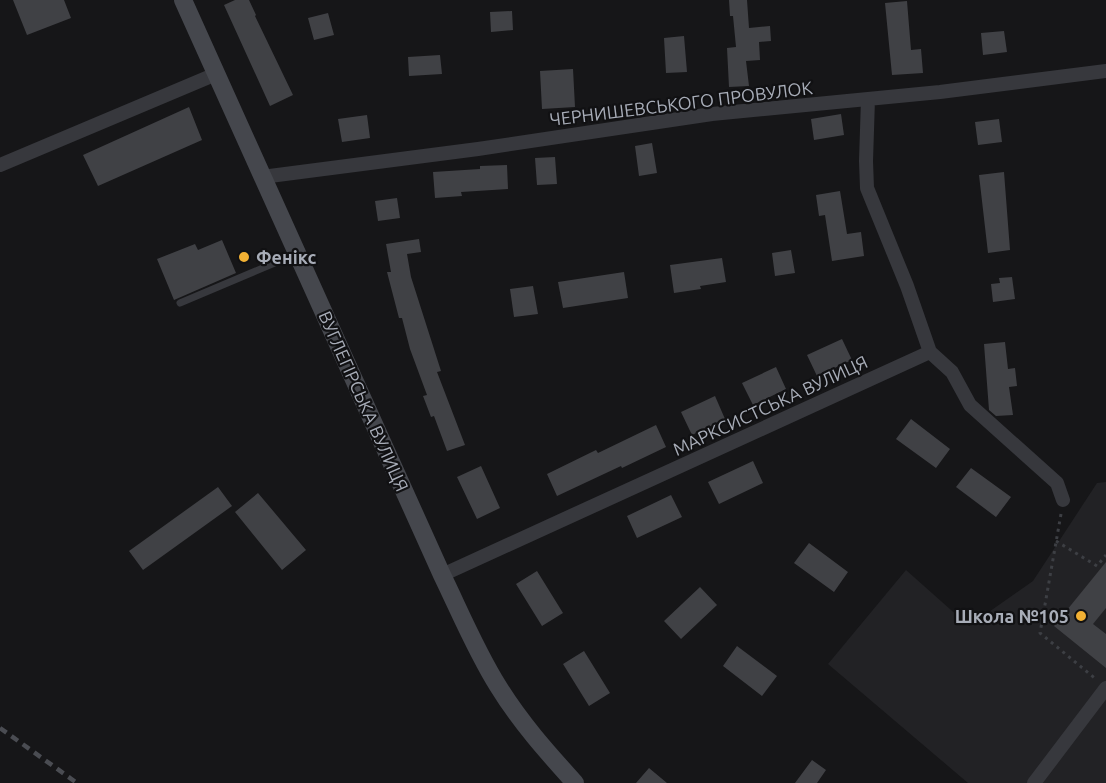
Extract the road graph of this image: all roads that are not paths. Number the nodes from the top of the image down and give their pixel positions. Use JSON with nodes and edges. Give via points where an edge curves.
{"nodes":[{"id":1,"x":183,"y":0,"type":"edge"},
{"id":2,"x":1106,"y":71,"type":"edge"},
{"id":3,"x":216,"y":74,"type":"junction"},
{"id":4,"x":868,"y":99,"type":"junction"},
{"id":5,"x":0,"y":165,"type":"edge"},
{"id":6,"x":262,"y":177,"type":"junction"},
{"id":7,"x":296,"y":254,"type":"junction"},
{"id":8,"x":180,"y":303,"type":"dead end"},
{"id":9,"x":930,"y":352,"type":"junction"},
{"id":10,"x":1063,"y":500,"type":"road end"},
{"id":11,"x":442,"y":575,"type":"junction"},
{"id":12,"x":1102,"y":684,"type":"edge"},
{"id":13,"x":575,"y":783,"type":"edge"},
{"id":14,"x":1034,"y":783,"type":"edge"}],
"edges":[{"from":1,"to":3,"type":"street","name":"ВУГЛЕГІРСЬКА ВУЛИЦЯ"},
{"from":2,"to":4,"type":"street","name":"ЧЕРНИШЕВСЬКОГО ПРОВУЛОК"},
{"from":3,"to":5,"type":"street"},
{"from":3,"to":6,"type":"street","name":"ВУГЛЕГІРСЬКА ВУЛИЦЯ"},
{"from":4,"to":6,"type":"street","name":"ЧЕРНИШЕВСЬКОГО ПРОВУЛОК","via":[[712,114]]},
{"from":4,"to":9,"type":"street","via":[[867,188]]},
{"from":6,"to":7,"type":"street","name":"ВУГЛЕГІРСЬКА ВУЛИЦЯ"},
{"from":7,"to":8,"type":"lane"},
{"from":7,"to":11,"type":"street","name":"ВУГЛЕГІРСЬКА ВУЛИЦЯ"},
{"from":9,"to":10,"type":"street","via":[[952,372],[970,405],[1057,483]]},
{"from":9,"to":11,"type":"street","name":"МАРКСИСТСЬКА ВУЛИЦЯ"},
{"from":11,"to":13,"type":"street","name":"ВУГЛЕГІРСЬКА ВУЛИЦЯ","via":[[498,686],[532,736]]},
{"from":12,"to":14,"type":"street"}]}
